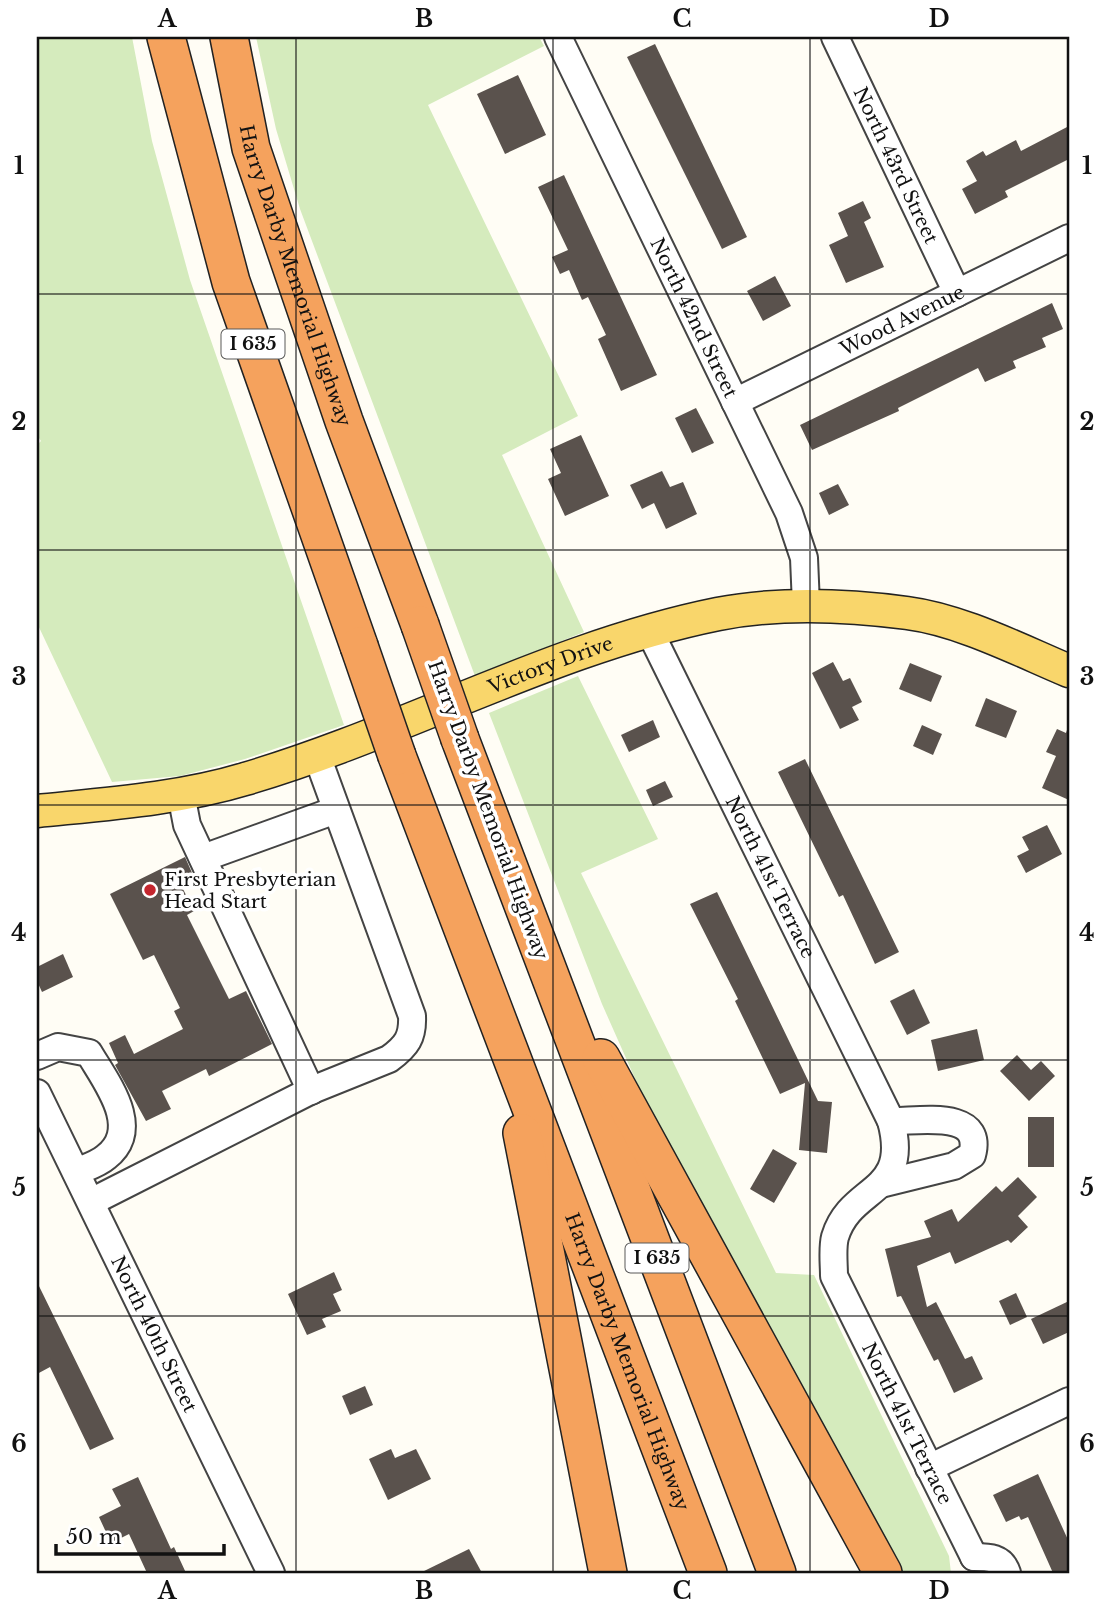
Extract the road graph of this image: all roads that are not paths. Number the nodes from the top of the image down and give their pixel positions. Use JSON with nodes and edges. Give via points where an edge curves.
{"nodes":[{"id":1,"x":166,"y":37,"type":"edge"},
{"id":2,"x":229,"y":37,"type":"edge"},
{"id":3,"x":558,"y":37,"type":"edge"},
{"id":4,"x":835,"y":37,"type":"edge"},
{"id":5,"x":1069,"y":239,"type":"edge"},
{"id":6,"x":957,"y":293,"type":"junction"},
{"id":7,"x":735,"y":402,"type":"junction"},
{"id":8,"x":806,"y":606,"type":"junction"},
{"id":9,"x":650,"y":632,"type":"junction"},
{"id":10,"x":1069,"y":671,"type":"edge"},
{"id":11,"x":317,"y":756,"type":"junction"},
{"id":12,"x":181,"y":794,"type":"junction"},
{"id":13,"x":336,"y":810,"type":"junction"},
{"id":14,"x":37,"y":811,"type":"edge"},
{"id":15,"x":203,"y":858,"type":"junction"},
{"id":16,"x":537,"y":944,"type":"junction"},
{"id":17,"x":502,"y":1032,"type":"junction"},
{"id":18,"x":37,"y":1056,"type":"edge"},
{"id":19,"x":311,"y":1091,"type":"junction"},
{"id":20,"x":37,"y":1093,"type":"edge"},
{"id":21,"x":891,"y":1121,"type":"junction"},
{"id":22,"x":76,"y":1172,"type":"junction"},
{"id":23,"x":881,"y":1184,"type":"junction"},
{"id":24,"x":90,"y":1202,"type":"junction"},
{"id":25,"x":1069,"y":1401,"type":"edge"},
{"id":26,"x":929,"y":1468,"type":"junction"},
{"id":27,"x":971,"y":1565,"type":"edge"},
{"id":28,"x":271,"y":1573,"type":"edge"},
{"id":29,"x":608,"y":1573,"type":"edge"},
{"id":30,"x":708,"y":1573,"type":"edge"},
{"id":31,"x":777,"y":1573,"type":"edge"},
{"id":32,"x":883,"y":1573,"type":"edge"},
{"id":33,"x":1007,"y":1573,"type":"edge"}],
"edges":[{"from":1,"to":17,"type":"highway","name":"Harry Darby Memorial Highway","number":"I 635","bridge":true,"via":[[231,282],[397,756]]},
{"from":2,"to":16,"type":"highway","name":"Harry Darby Memorial Highway","number":"I 635","bridge":true,"via":[[251,148],[344,421]]},
{"from":3,"to":7,"type":"street","name":"North 42nd Street"},
{"from":4,"to":6,"type":"street","name":"North 43rd Street"},
{"from":5,"to":6,"type":"street","name":"Wood Avenue"},
{"from":6,"to":7,"type":"street","name":"Wood Avenue"},
{"from":7,"to":8,"type":"street","name":"North 42nd Street","via":[[789,513],[804,558]]},
{"from":8,"to":9,"type":"main road","name":"Victory Drive","via":[[720,613]]},
{"from":8,"to":10,"type":"main road","name":"Victory Drive","via":[[909,613],[986,635]]},
{"from":9,"to":11,"type":"main road","name":"Victory Drive","via":[[543,666]]},
{"from":9,"to":21,"type":"street","name":"North 41st Terrace"},
{"from":11,"to":12,"type":"main road","name":"Victory Drive"},
{"from":11,"to":13,"type":"street"},
{"from":12,"to":14,"type":"main road","name":"Victory Drive"},
{"from":12,"to":15,"type":"street","via":[[187,825]]},
{"from":13,"to":15,"type":"street"},
{"from":13,"to":19,"type":"street","via":[[412,1016],[413,1033],[389,1059]]},
{"from":15,"to":19,"type":"street"},
{"from":16,"to":31,"type":"highway","name":"Harry Darby Memorial Highway","number":"I 635"},
{"from":16,"to":32,"type":"highway"},
{"from":17,"to":29,"type":"highway"},
{"from":17,"to":30,"type":"highway","name":"Harry Darby Memorial Highway","number":"I 635"},
{"from":18,"to":22,"type":"street","via":[[58,1047],[89,1053],[119,1103],[123,1132],[107,1157]]},
{"from":19,"to":24,"type":"street"},
{"from":20,"to":22,"type":"street","name":"North 40th Street"},
{"from":21,"to":23,"type":"street","name":"North 41st Terrace","via":[[896,1155]]},
{"from":21,"to":23,"type":"street","name":"North 41st Terrace","via":[[949,1119],[959,1122],[975,1145],[972,1154],[954,1166]]},
{"from":22,"to":24,"type":"street","name":"North 40th Street"},
{"from":23,"to":26,"type":"street","name":"North 41st Terrace","via":[[850,1211],[835,1237],[834,1276]]},
{"from":24,"to":28,"type":"street","name":"North 40th Street"},
{"from":25,"to":26,"type":"street"},
{"from":26,"to":27,"type":"street","name":"North 41st Terrace"},
{"from":27,"to":33,"type":"street","via":[[992,1556]]}]}
